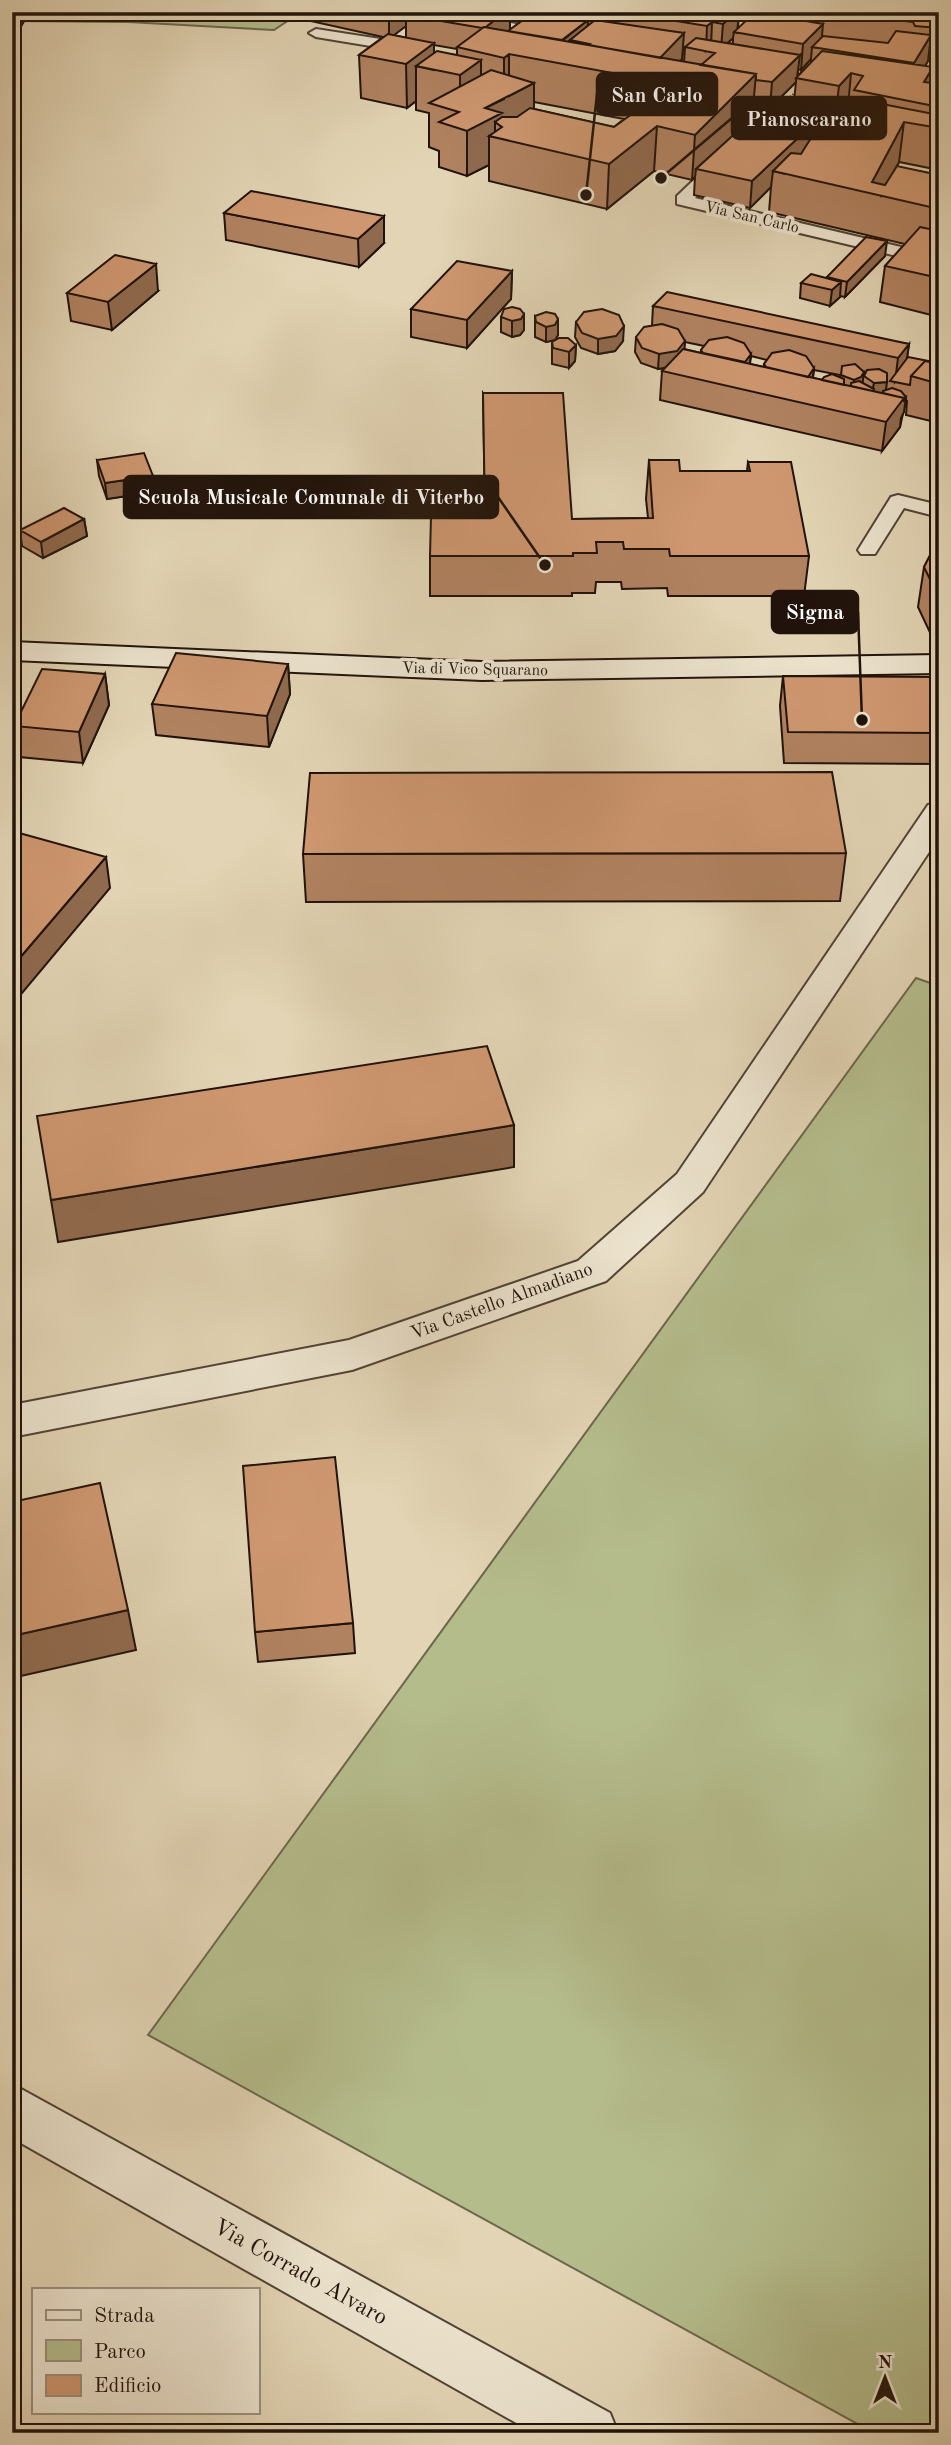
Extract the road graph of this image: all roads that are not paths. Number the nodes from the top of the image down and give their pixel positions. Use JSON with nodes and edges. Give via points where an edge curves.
{"nodes":[{"id":1,"x":527,"y":30,"type":"junction"},
{"id":2,"x":316,"y":33,"type":"dead end"},
{"id":3,"x":567,"y":37,"type":"edge"},
{"id":4,"x":390,"y":45,"type":"junction"},
{"id":5,"x":505,"y":47,"type":"edge"},
{"id":6,"x":871,"y":49,"type":"edge"},
{"id":7,"x":429,"y":52,"type":"dead end"},
{"id":8,"x":939,"y":57,"type":"edge"},
{"id":9,"x":770,"y":116,"type":"edge"},
{"id":10,"x":939,"y":261,"type":"edge"},
{"id":11,"x":939,"y":511,"type":"edge"},
{"id":12,"x":868,"y":550,"type":"dead end"},
{"id":13,"x":12,"y":651,"type":"edge"},
{"id":14,"x":939,"y":664,"type":"edge"},
{"id":15,"x":939,"y":812,"type":"edge"},
{"id":16,"x":12,"y":1421,"type":"edge"},
{"id":17,"x":12,"y":2109,"type":"edge"},
{"id":18,"x":590,"y":2433,"type":"edge"}],
"edges":[{"from":1,"to":3,"type":"lane"},
{"from":1,"to":4,"type":"lane","via":[[430,13]]},
{"from":1,"to":5,"type":"lane"},
{"from":2,"to":4,"type":"lane"},
{"from":4,"to":7,"type":"lane"},
{"from":6,"to":8,"type":"lane"},
{"from":9,"to":10,"type":"lane","name":"Via San Carlo","via":[[682,200]]},
{"from":11,"to":12,"type":"lane","via":[[898,501]]},
{"from":13,"to":14,"type":"street","name":"Via di Vico Squarano","via":[[482,671]]},
{"from":15,"to":16,"type":"street","name":"Via Castello Almadiano","via":[[690,1183],[592,1271],[352,1355]]},
{"from":17,"to":18,"type":"street","name":"Via Corrado Alvaro"}]}
